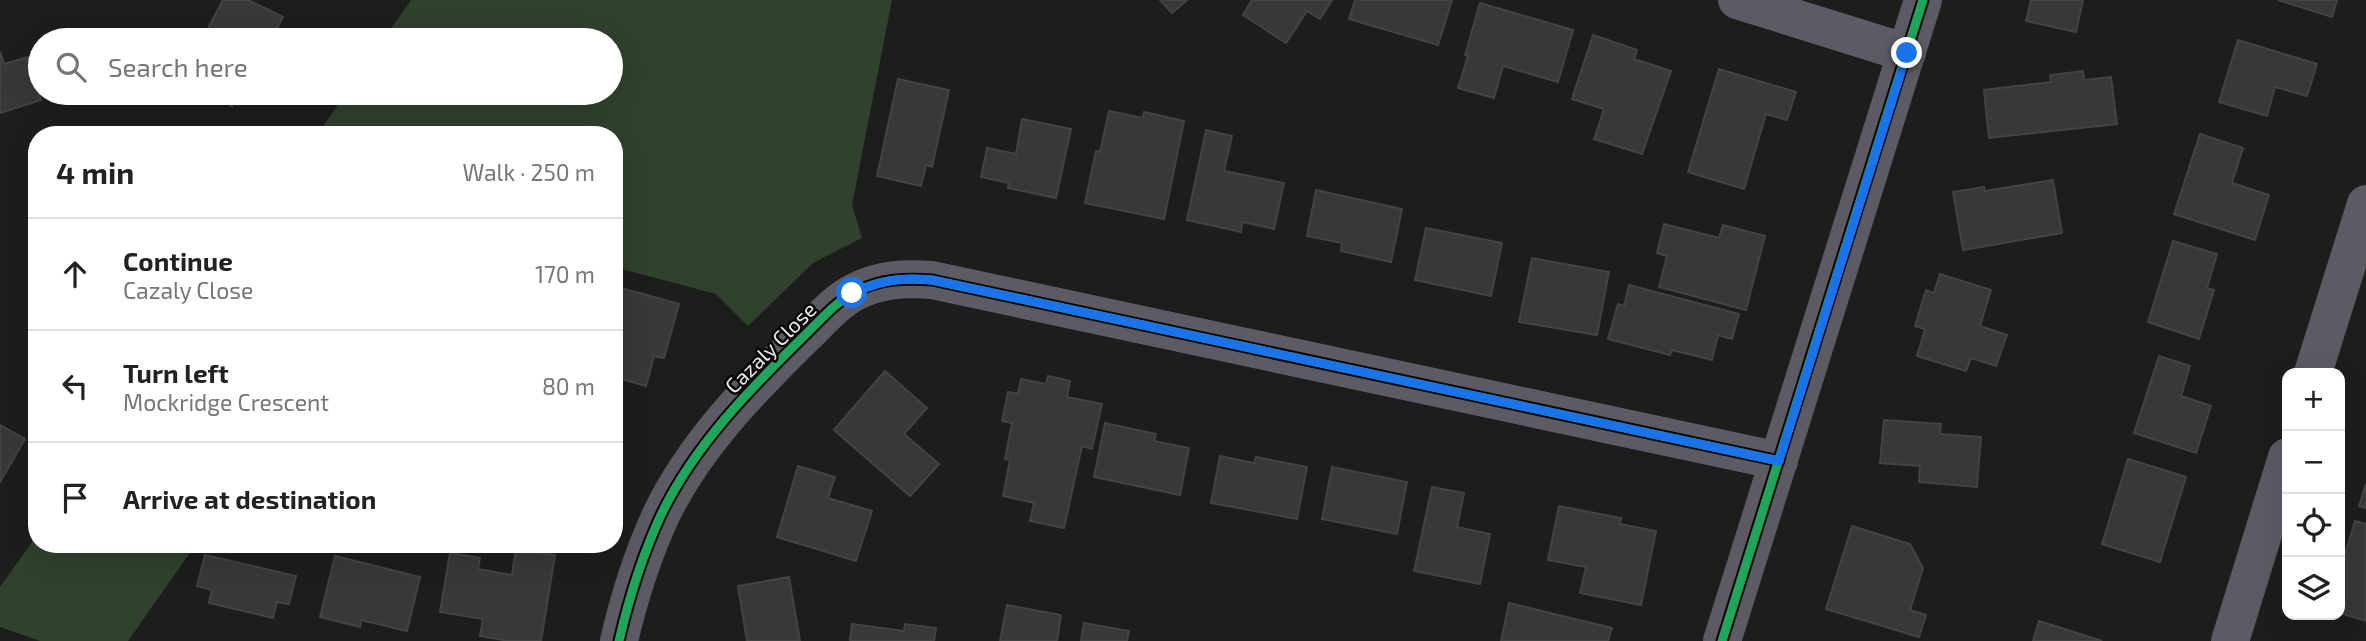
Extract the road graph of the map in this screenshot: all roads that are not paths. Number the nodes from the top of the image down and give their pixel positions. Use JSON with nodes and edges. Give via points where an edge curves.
{"nodes":[{"id":1,"x":1737,"y":0,"type":"edge"},
{"id":2,"x":1923,"y":0,"type":"edge"},
{"id":3,"x":1907,"y":53,"type":"junction"},
{"id":4,"x":2366,"y":204,"type":"edge"},
{"id":5,"x":2315,"y":368,"type":"edge"},
{"id":6,"x":1779,"y":461,"type":"junction"},
{"id":7,"x":2282,"y":473,"type":"edge"},
{"id":8,"x":619,"y":641,"type":"edge"},
{"id":9,"x":1722,"y":641,"type":"edge"},
{"id":10,"x":2230,"y":641,"type":"edge"}],
"edges":[{"from":1,"to":3,"type":"street"},
{"from":2,"to":3,"type":"street"},
{"from":3,"to":6,"type":"street"},
{"from":4,"to":5,"type":"street"},
{"from":6,"to":8,"type":"street","name":"Cazaly Close","via":[[932,280],[879,282],[852,293],[831,310],[757,383],[699,453],[662,513]]},
{"from":6,"to":9,"type":"street"},
{"from":7,"to":10,"type":"street"}]}
